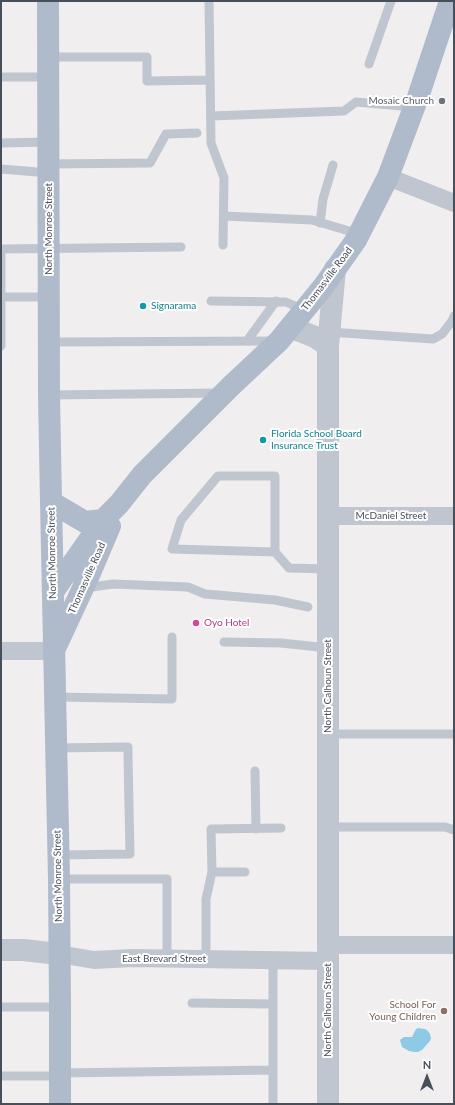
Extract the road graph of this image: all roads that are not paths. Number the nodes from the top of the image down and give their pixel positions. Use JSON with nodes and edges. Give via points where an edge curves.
{"nodes":[{"id":1,"x":48,"y":1,"type":"edge"},
{"id":2,"x":209,"y":1,"type":"edge"},
{"id":3,"x":390,"y":1,"type":"edge"},
{"id":4,"x":450,"y":1,"type":"edge"},
{"id":5,"x":454,"y":2,"type":"edge"},
{"id":6,"x":369,"y":64,"type":"dead end"},
{"id":7,"x":48,"y":67,"type":"junction"},
{"id":8,"x":1,"y":77,"type":"edge"},
{"id":9,"x":210,"y":80,"type":"junction"},
{"id":10,"x":414,"y":107,"type":"junction"},
{"id":11,"x":210,"y":116,"type":"junction"},
{"id":12,"x":197,"y":133,"type":"dead end"},
{"id":13,"x":49,"y":142,"type":"junction"},
{"id":14,"x":1,"y":143,"type":"edge"},
{"id":15,"x":333,"y":165,"type":"dead end"},
{"id":16,"x":49,"y":168,"type":"junction"},
{"id":17,"x":1,"y":169,"type":"edge"},
{"id":18,"x":388,"y":177,"type":"junction"},
{"id":19,"x":454,"y":203,"type":"edge"},
{"id":20,"x":224,"y":216,"type":"junction"},
{"id":21,"x":320,"y":223,"type":"junction"},
{"id":22,"x":359,"y":234,"type":"junction"},
{"id":23,"x":223,"y":245,"type":"dead end"},
{"id":24,"x":181,"y":246,"type":"dead end"},
{"id":25,"x":49,"y":248,"type":"junction"},
{"id":26,"x":1,"y":249,"type":"edge"},
{"id":27,"x":335,"y":269,"type":"junction"},
{"id":28,"x":1,"y":297,"type":"edge"},
{"id":29,"x":49,"y":297,"type":"junction"},
{"id":30,"x":211,"y":301,"type":"dead end"},
{"id":31,"x":276,"y":301,"type":"junction"},
{"id":32,"x":304,"y":310,"type":"junction"},
{"id":33,"x":454,"y":316,"type":"edge"},
{"id":34,"x":284,"y":334,"type":"junction"},
{"id":35,"x":328,"y":339,"type":"junction"},
{"id":36,"x":247,"y":341,"type":"junction"},
{"id":37,"x":49,"y":342,"type":"junction"},
{"id":38,"x":1,"y":346,"type":"edge"},
{"id":39,"x":224,"y":393,"type":"junction"},
{"id":40,"x":49,"y":394,"type":"junction"},
{"id":41,"x":51,"y":502,"type":"junction"},
{"id":42,"x":119,"y":504,"type":"junction"},
{"id":43,"x":328,"y":516,"type":"junction"},
{"id":44,"x":454,"y":516,"type":"edge"},
{"id":45,"x":103,"y":520,"type":"junction"},
{"id":46,"x":274,"y":552,"type":"junction"},
{"id":47,"x":328,"y":569,"type":"junction"},
{"id":48,"x":83,"y":588,"type":"junction"},
{"id":49,"x":53,"y":592,"type":"junction"},
{"id":50,"x":308,"y":607,"type":"dead end"},
{"id":51,"x":172,"y":637,"type":"dead end"},
{"id":52,"x":224,"y":642,"type":"dead end"},
{"id":53,"x":328,"y":648,"type":"junction"},
{"id":54,"x":1,"y":651,"type":"edge"},
{"id":55,"x":54,"y":651,"type":"junction"},
{"id":56,"x":55,"y":697,"type":"junction"},
{"id":57,"x":328,"y":734,"type":"junction"},
{"id":58,"x":454,"y":734,"type":"edge"},
{"id":59,"x":56,"y":748,"type":"junction"},
{"id":60,"x":255,"y":771,"type":"dead end"},
{"id":61,"x":328,"y":827,"type":"junction"},
{"id":62,"x":256,"y":828,"type":"junction"},
{"id":63,"x":281,"y":828,"type":"dead end"},
{"id":64,"x":454,"y":830,"type":"edge"},
{"id":65,"x":58,"y":855,"type":"junction"},
{"id":66,"x":212,"y":872,"type":"junction"},
{"id":67,"x":245,"y":872,"type":"dead end"},
{"id":68,"x":59,"y":878,"type":"junction"},
{"id":69,"x":454,"y":945,"type":"edge"},
{"id":70,"x":1,"y":950,"type":"edge"},
{"id":71,"x":328,"y":953,"type":"junction"},
{"id":72,"x":59,"y":954,"type":"junction"},
{"id":73,"x":167,"y":959,"type":"junction"},
{"id":74,"x":206,"y":959,"type":"junction"},
{"id":75,"x":273,"y":960,"type":"junction"},
{"id":76,"x":192,"y":1003,"type":"dead end"},
{"id":77,"x":273,"y":1004,"type":"junction"},
{"id":78,"x":1,"y":1007,"type":"edge"},
{"id":79,"x":60,"y":1007,"type":"junction"},
{"id":80,"x":273,"y":1070,"type":"junction"},
{"id":81,"x":60,"y":1074,"type":"junction"},
{"id":82,"x":1,"y":1076,"type":"edge"},
{"id":83,"x":60,"y":1104,"type":"edge"},
{"id":84,"x":273,"y":1104,"type":"edge"},
{"id":85,"x":328,"y":1104,"type":"edge"}],
"edges":[{"from":1,"to":7,"type":"main road","name":"North Monroe Street"},
{"from":2,"to":9,"type":"lane"},
{"from":3,"to":6,"type":"lane"},
{"from":4,"to":5,"type":"lane"},
{"from":4,"to":10,"type":"main road","name":"Thomasville Road"},
{"from":7,"to":8,"type":"lane"},
{"from":7,"to":9,"type":"lane","via":[[146,57],[147,81]]},
{"from":7,"to":13,"type":"main road","name":"North Monroe Street"},
{"from":9,"to":11,"type":"lane"},
{"from":10,"to":11,"type":"lane","via":[[356,102],[344,111]]},
{"from":10,"to":18,"type":"main road","name":"Thomasville Road"},
{"from":11,"to":20,"type":"lane","via":[[211,143],[224,178]]},
{"from":12,"to":16,"type":"lane","via":[[166,134],[150,163]]},
{"from":13,"to":14,"type":"lane"},
{"from":13,"to":16,"type":"main road","name":"North Monroe Street"},
{"from":15,"to":21,"type":"lane","via":[[323,199]]},
{"from":16,"to":17,"type":"lane"},
{"from":16,"to":25,"type":"main road","name":"North Monroe Street"},
{"from":18,"to":19,"type":"street"},
{"from":18,"to":22,"type":"main road","name":"Thomasville Road"},
{"from":20,"to":21,"type":"lane","via":[[312,220]]},
{"from":20,"to":23,"type":"lane"},
{"from":21,"to":22,"type":"lane"},
{"from":22,"to":27,"type":"main road","name":"Thomasville Road"},
{"from":24,"to":25,"type":"lane"},
{"from":25,"to":26,"type":"lane"},
{"from":25,"to":29,"type":"main road","name":"North Monroe Street"},
{"from":26,"to":28,"type":"lane"},
{"from":27,"to":32,"type":"main road","name":"Thomasville Road"},
{"from":27,"to":35,"type":"street","name":"North Calhoun Street"},
{"from":28,"to":29,"type":"lane"},
{"from":28,"to":38,"type":"lane"},
{"from":29,"to":37,"type":"main road","name":"North Monroe Street"},
{"from":30,"to":31,"type":"lane"},
{"from":31,"to":32,"type":"lane","via":[[286,302]]},
{"from":31,"to":36,"type":"lane"},
{"from":32,"to":34,"type":"main road","name":"Thomasville Road"},
{"from":33,"to":35,"type":"lane","via":[[442,334],[433,339]]},
{"from":34,"to":35,"type":"street"},
{"from":34,"to":36,"type":"lane"},
{"from":34,"to":39,"type":"main road","name":"Thomasville Road"},
{"from":35,"to":43,"type":"street","name":"North Calhoun Street"},
{"from":36,"to":37,"type":"lane"},
{"from":37,"to":40,"type":"main road","name":"North Monroe Street"},
{"from":39,"to":40,"type":"lane"},
{"from":39,"to":42,"type":"main road","name":"Thomasville Road","via":[[142,475]]},
{"from":40,"to":41,"type":"main road","name":"North Monroe Street"},
{"from":41,"to":45,"type":"main road","via":[[85,522]]},
{"from":41,"to":49,"type":"main road","name":"North Monroe Street"},
{"from":42,"to":45,"type":"main road","name":"Thomasville Road"},
{"from":42,"to":48,"type":"main road","name":"Thomasville Road"},
{"from":43,"to":44,"type":"street","name":"McDaniel Street"},
{"from":43,"to":47,"type":"street","name":"North Calhoun Street"},
{"from":45,"to":49,"type":"main road","name":"Thomasville Road"},
{"from":46,"to":46,"type":"lane","via":[[244,551],[172,549],[181,520],[218,476],[275,476]]},
{"from":46,"to":47,"type":"lane","via":[[290,568]]},
{"from":47,"to":53,"type":"street","name":"North Calhoun Street"},
{"from":48,"to":50,"type":"lane","via":[[113,584],[188,586],[205,594],[275,600]]},
{"from":48,"to":55,"type":"main road","name":"Thomasville Road"},
{"from":49,"to":55,"type":"main road","name":"North Monroe Street"},
{"from":51,"to":56,"type":"lane","via":[[172,699]]},
{"from":52,"to":53,"type":"lane","via":[[281,643]]},
{"from":53,"to":57,"type":"street","name":"North Calhoun Street"},
{"from":54,"to":55,"type":"street"},
{"from":55,"to":56,"type":"main road","name":"North Monroe Street"},
{"from":56,"to":59,"type":"main road","name":"North Monroe Street"},
{"from":57,"to":58,"type":"lane"},
{"from":57,"to":61,"type":"street","name":"North Calhoun Street"},
{"from":59,"to":65,"type":"main road","name":"North Monroe Street"},
{"from":59,"to":65,"type":"lane","via":[[128,748],[130,854]]},
{"from":60,"to":62,"type":"lane"},
{"from":61,"to":64,"type":"lane","via":[[445,827]]},
{"from":61,"to":71,"type":"street","name":"North Calhoun Street"},
{"from":62,"to":63,"type":"lane"},
{"from":62,"to":66,"type":"lane","via":[[211,828]]},
{"from":65,"to":68,"type":"main road","name":"North Monroe Street"},
{"from":66,"to":67,"type":"lane"},
{"from":66,"to":74,"type":"lane","via":[[206,899]]},
{"from":68,"to":72,"type":"main road","name":"North Monroe Street"},
{"from":68,"to":73,"type":"lane","via":[[167,879]]},
{"from":69,"to":71,"type":"street","name":"East Brevard Street"},
{"from":70,"to":72,"type":"street","name":"East Brevard Street"},
{"from":71,"to":75,"type":"street","name":"East Brevard Street"},
{"from":71,"to":85,"type":"street","name":"North Calhoun Street"},
{"from":72,"to":73,"type":"street","name":"East Brevard Street","via":[[94,960]]},
{"from":72,"to":79,"type":"main road","name":"North Monroe Street"},
{"from":73,"to":74,"type":"street","name":"East Brevard Street"},
{"from":74,"to":75,"type":"street","name":"East Brevard Street"},
{"from":75,"to":77,"type":"lane"},
{"from":76,"to":77,"type":"lane"},
{"from":77,"to":80,"type":"lane"},
{"from":78,"to":79,"type":"lane"},
{"from":79,"to":81,"type":"main road","name":"North Monroe Street"},
{"from":80,"to":81,"type":"lane"},
{"from":80,"to":84,"type":"lane"},
{"from":81,"to":82,"type":"lane"},
{"from":81,"to":83,"type":"main road","name":"North Monroe Street"}]}
